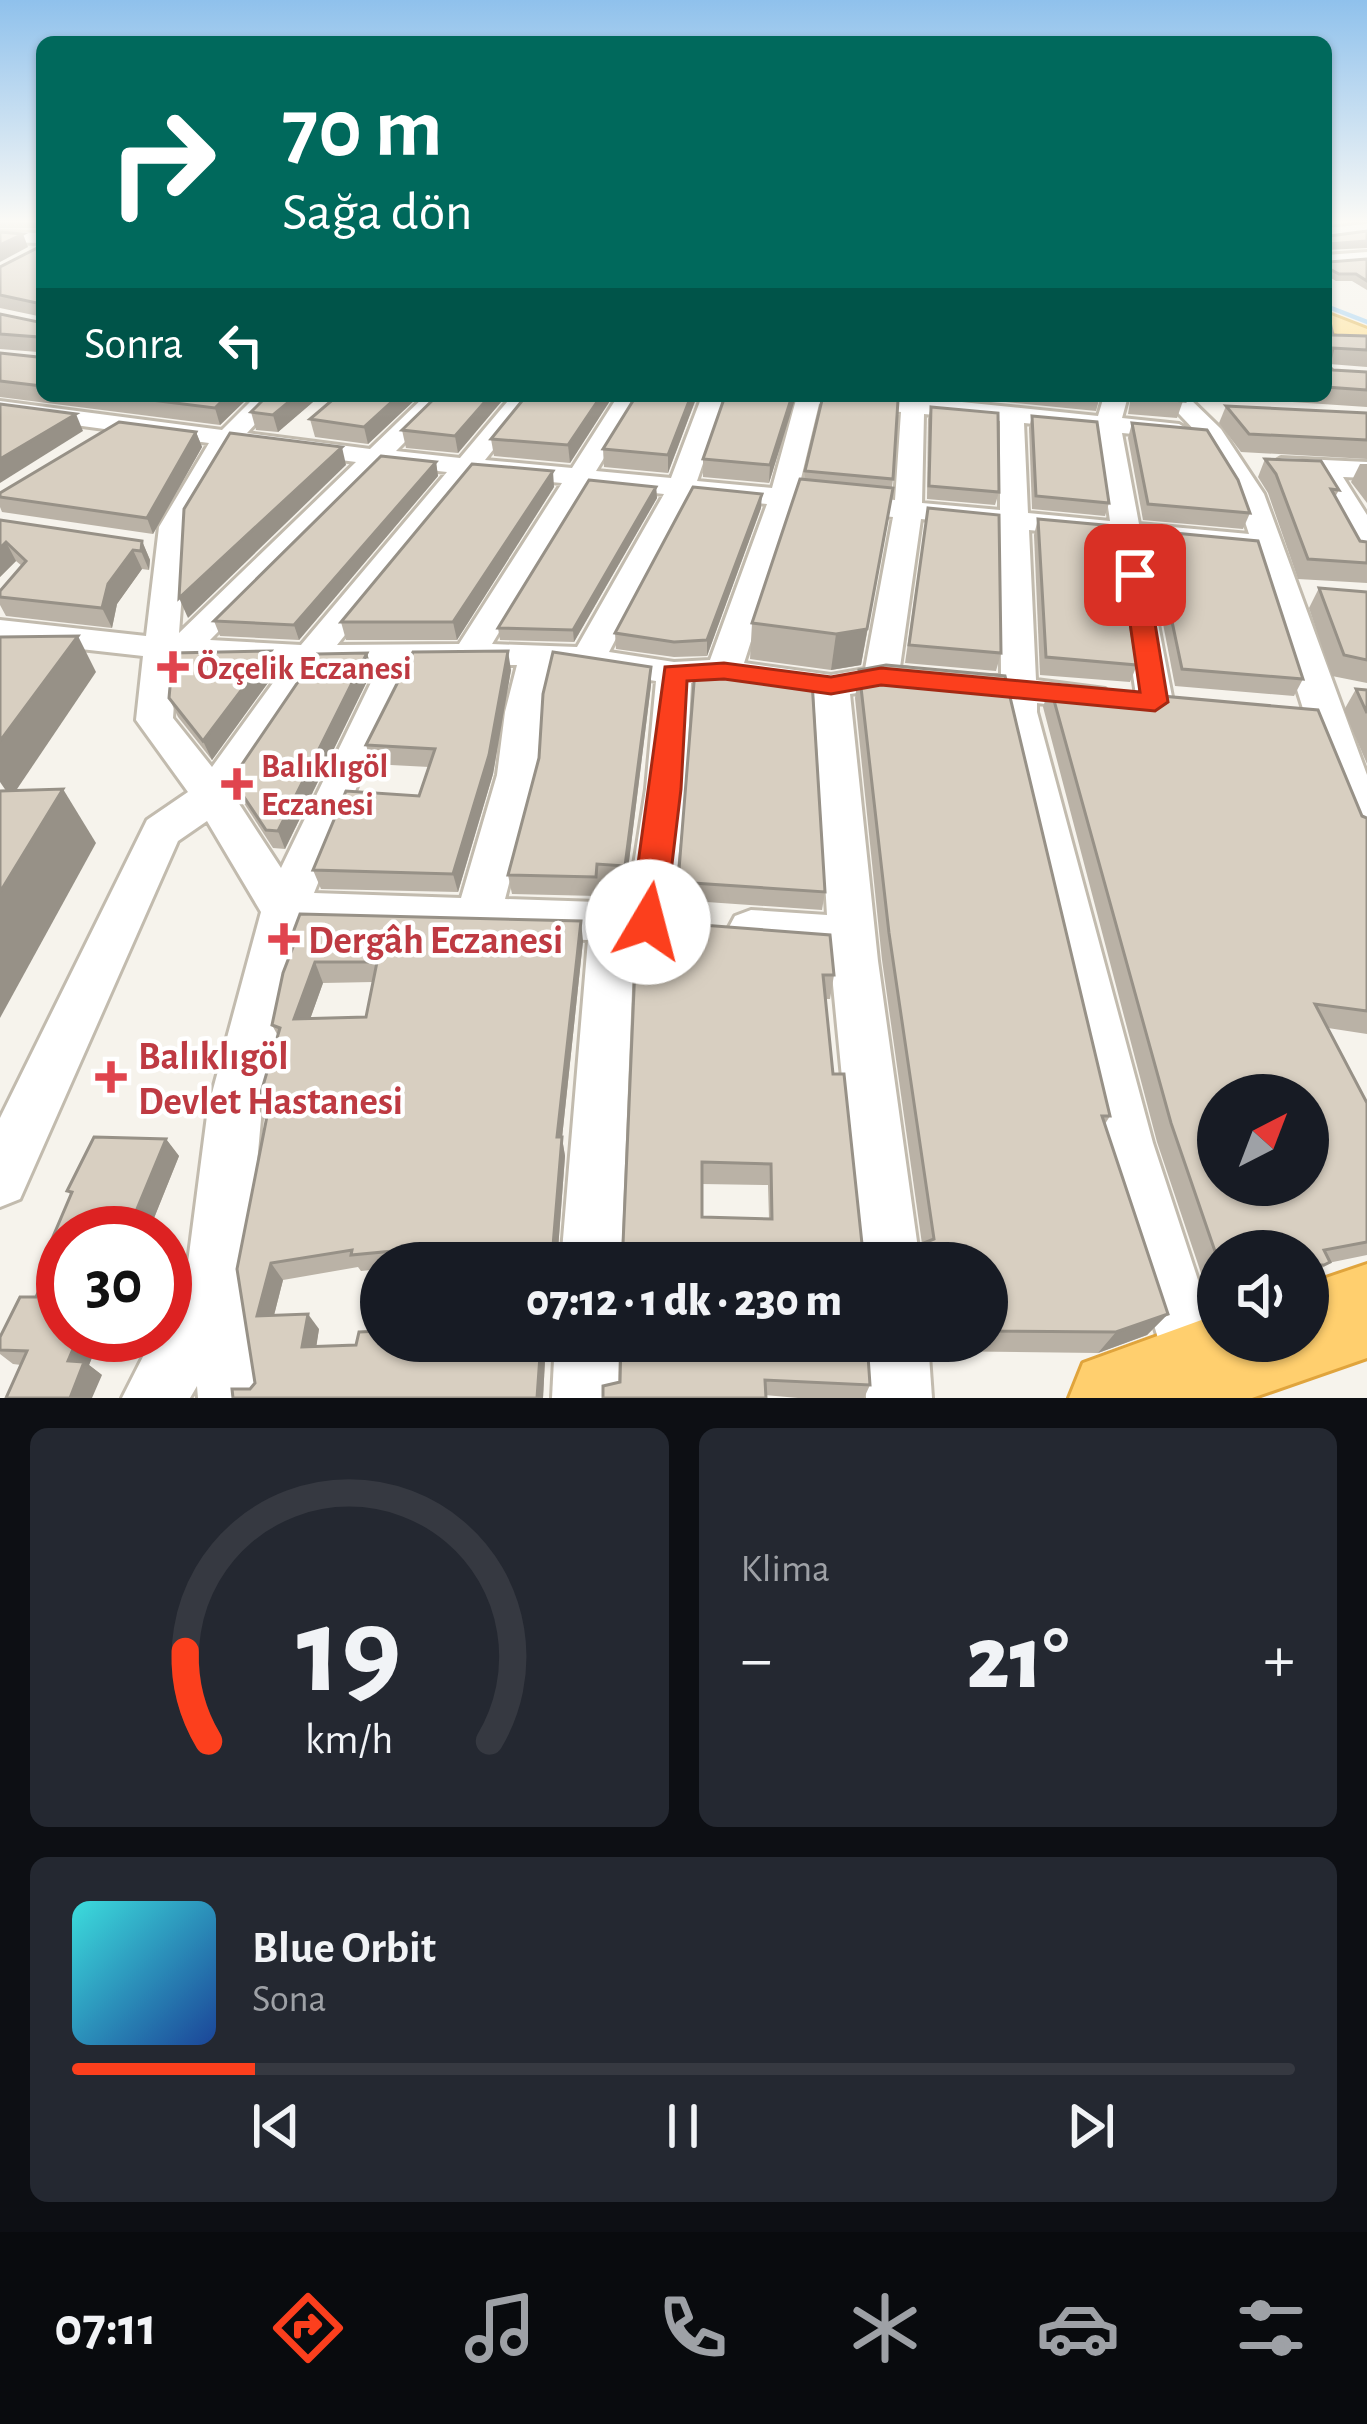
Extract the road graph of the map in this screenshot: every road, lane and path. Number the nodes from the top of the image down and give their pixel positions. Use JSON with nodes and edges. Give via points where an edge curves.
{"nodes":[{"id":1,"x":1332,"y":323,"type":"edge"},
{"id":2,"x":1332,"y":340,"type":"edge"},
{"id":3,"x":1367,"y":340,"type":"edge"},
{"id":4,"x":102,"y":402,"type":"edge"},
{"id":5,"x":262,"y":402,"type":"edge"},
{"id":6,"x":432,"y":402,"type":"edge"},
{"id":7,"x":519,"y":402,"type":"edge"},
{"id":8,"x":627,"y":402,"type":"edge"},
{"id":9,"x":712,"y":402,"type":"edge"},
{"id":10,"x":808,"y":402,"type":"edge"},
{"id":11,"x":896,"y":402,"type":"edge"},
{"id":12,"x":1179,"y":403,"type":"edge"},
{"id":13,"x":913,"y":404,"type":"junction"},
{"id":14,"x":997,"y":407,"type":"edge"},
{"id":15,"x":0,"y":408,"type":"edge"},
{"id":16,"x":1113,"y":410,"type":"edge"},
{"id":17,"x":79,"y":416,"type":"junction"},
{"id":18,"x":122,"y":422,"type":"junction"},
{"id":19,"x":312,"y":422,"type":"edge"},
{"id":20,"x":1220,"y":422,"type":"junction"},
{"id":21,"x":224,"y":440,"type":"junction"},
{"id":22,"x":283,"y":447,"type":"junction"},
{"id":23,"x":81,"y":448,"type":"edge"},
{"id":24,"x":375,"y":458,"type":"junction"},
{"id":25,"x":1229,"y":463,"type":"junction"},
{"id":26,"x":468,"y":466,"type":"junction"},
{"id":27,"x":1324,"y":468,"type":"junction"},
{"id":28,"x":1367,"y":470,"type":"edge"},
{"id":29,"x":584,"y":475,"type":"junction"},
{"id":30,"x":681,"y":487,"type":"junction"},
{"id":31,"x":782,"y":500,"type":"junction"},
{"id":32,"x":908,"y":512,"type":"junction"},
{"id":33,"x":1018,"y":522,"type":"junction"},
{"id":34,"x":1128,"y":532,"type":"junction"},
{"id":35,"x":1367,"y":538,"type":"edge"},
{"id":36,"x":1266,"y":545,"type":"junction"},
{"id":37,"x":1284,"y":592,"type":"junction"},
{"id":38,"x":1326,"y":595,"type":"edge"},
{"id":39,"x":0,"y":629,"type":"edge"},
{"id":40,"x":173,"y":648,"type":"junction"},
{"id":41,"x":537,"y":655,"type":"junction"},
{"id":42,"x":310,"y":656,"type":"junction"},
{"id":43,"x":467,"y":656,"type":"junction"},
{"id":44,"x":401,"y":657,"type":"junction"},
{"id":45,"x":587,"y":660,"type":"junction"},
{"id":46,"x":724,"y":671,"type":"junction"},
{"id":47,"x":674,"y":673,"type":"junction"},
{"id":48,"x":881,"y":677,"type":"junction"},
{"id":49,"x":831,"y":686,"type":"junction"},
{"id":50,"x":1020,"y":690,"type":"junction"},
{"id":51,"x":1331,"y":700,"type":"junction"},
{"id":52,"x":1155,"y":702,"type":"junction"},
{"id":53,"x":1197,"y":705,"type":"edge"},
{"id":54,"x":1281,"y":712,"type":"edge"},
{"id":55,"x":213,"y":796,"type":"junction"},
{"id":56,"x":1367,"y":824,"type":"edge"},
{"id":57,"x":284,"y":911,"type":"junction"},
{"id":58,"x":478,"y":917,"type":"junction"},
{"id":59,"x":630,"y":920,"type":"junction"},
{"id":60,"x":851,"y":936,"type":"junction"},
{"id":61,"x":0,"y":1179,"type":"edge"},
{"id":62,"x":593,"y":1242,"type":"edge"},
{"id":63,"x":889,"y":1242,"type":"edge"},
{"id":64,"x":216,"y":1286,"type":"junction"},
{"id":65,"x":1367,"y":1311,"type":"edge"},
{"id":66,"x":1329,"y":1324,"type":"edge"},
{"id":67,"x":586,"y":1362,"type":"edge"},
{"id":68,"x":897,"y":1362,"type":"edge"},
{"id":69,"x":1198,"y":1369,"type":"edge"},
{"id":70,"x":155,"y":1398,"type":"edge"},
{"id":71,"x":231,"y":1398,"type":"edge"},
{"id":72,"x":585,"y":1398,"type":"edge"},
{"id":73,"x":899,"y":1398,"type":"edge"}],
"edges":[{"from":1,"to":3,"type":"main road"},
{"from":2,"to":3,"type":"street"},
{"from":4,"to":17,"type":"street"},
{"from":5,"to":21,"type":"street"},
{"from":6,"to":24,"type":"street"},
{"from":7,"to":26,"type":"street"},
{"from":8,"to":29,"type":"street"},
{"from":9,"to":30,"type":"street"},
{"from":10,"to":31,"type":"street"},
{"from":11,"to":13,"type":"street"},
{"from":12,"to":20,"type":"street"},
{"from":13,"to":14,"type":"street"},
{"from":13,"to":32,"type":"street"},
{"from":14,"to":16,"type":"street"},
{"from":14,"to":33,"type":"street"},
{"from":15,"to":17,"type":"street"},
{"from":16,"to":20,"type":"street"},
{"from":16,"to":34,"type":"street"},
{"from":17,"to":18,"type":"street"},
{"from":18,"to":21,"type":"street"},
{"from":18,"to":23,"type":"street"},
{"from":19,"to":22,"type":"street"},
{"from":20,"to":25,"type":"street"},
{"from":21,"to":22,"type":"street"},
{"from":21,"to":40,"type":"street","via":[[157,548]]},
{"from":22,"to":24,"type":"street"},
{"from":24,"to":26,"type":"street"},
{"from":24,"to":40,"type":"street"},
{"from":25,"to":27,"type":"street"},
{"from":25,"to":36,"type":"street","via":[[1250,494]]},
{"from":26,"to":29,"type":"street"},
{"from":26,"to":42,"type":"street"},
{"from":27,"to":28,"type":"street"},
{"from":27,"to":35,"type":"street"},
{"from":29,"to":30,"type":"street"},
{"from":29,"to":43,"type":"street"},
{"from":30,"to":31,"type":"street"},
{"from":30,"to":45,"type":"street"},
{"from":31,"to":32,"type":"street"},
{"from":31,"to":46,"type":"street"},
{"from":32,"to":33,"type":"street"},
{"from":32,"to":48,"type":"street"},
{"from":33,"to":34,"type":"street"},
{"from":33,"to":50,"type":"street"},
{"from":34,"to":36,"type":"street"},
{"from":34,"to":52,"type":"street"},
{"from":36,"to":37,"type":"street"},
{"from":37,"to":38,"type":"street"},
{"from":37,"to":51,"type":"street"},
{"from":39,"to":40,"type":"street"},
{"from":40,"to":42,"type":"street"},
{"from":40,"to":55,"type":"street","via":[[154,719]]},
{"from":41,"to":43,"type":"street"},
{"from":41,"to":45,"type":"street"},
{"from":41,"to":58,"type":"street","via":[[517,775]]},
{"from":42,"to":44,"type":"street"},
{"from":42,"to":55,"type":"street"},
{"from":43,"to":44,"type":"street"},
{"from":44,"to":57,"type":"street"},
{"from":45,"to":47,"type":"street"},
{"from":46,"to":47,"type":"street"},
{"from":46,"to":49,"type":"street"},
{"from":47,"to":59,"type":"street","via":[[666,789]]},
{"from":48,"to":49,"type":"street"},
{"from":48,"to":50,"type":"street"},
{"from":49,"to":60,"type":"street"},
{"from":50,"to":52,"type":"street"},
{"from":50,"to":69,"type":"street","via":[[1052,854],[1126,1143]]},
{"from":51,"to":54,"type":"street"},
{"from":51,"to":56,"type":"street"},
{"from":52,"to":53,"type":"street"},
{"from":55,"to":57,"type":"street"},
{"from":55,"to":61,"type":"street","via":[[162,831]]},
{"from":57,"to":58,"type":"street"},
{"from":57,"to":64,"type":"street","via":[[235,1108]]},
{"from":58,"to":59,"type":"street"},
{"from":59,"to":60,"type":"street"},
{"from":59,"to":62,"type":"street"},
{"from":60,"to":63,"type":"street"},
{"from":64,"to":70,"type":"street"},
{"from":64,"to":71,"type":"street"},
{"from":65,"to":66,"type":"highway"},
{"from":67,"to":72,"type":"street"},
{"from":68,"to":73,"type":"street"}]}
